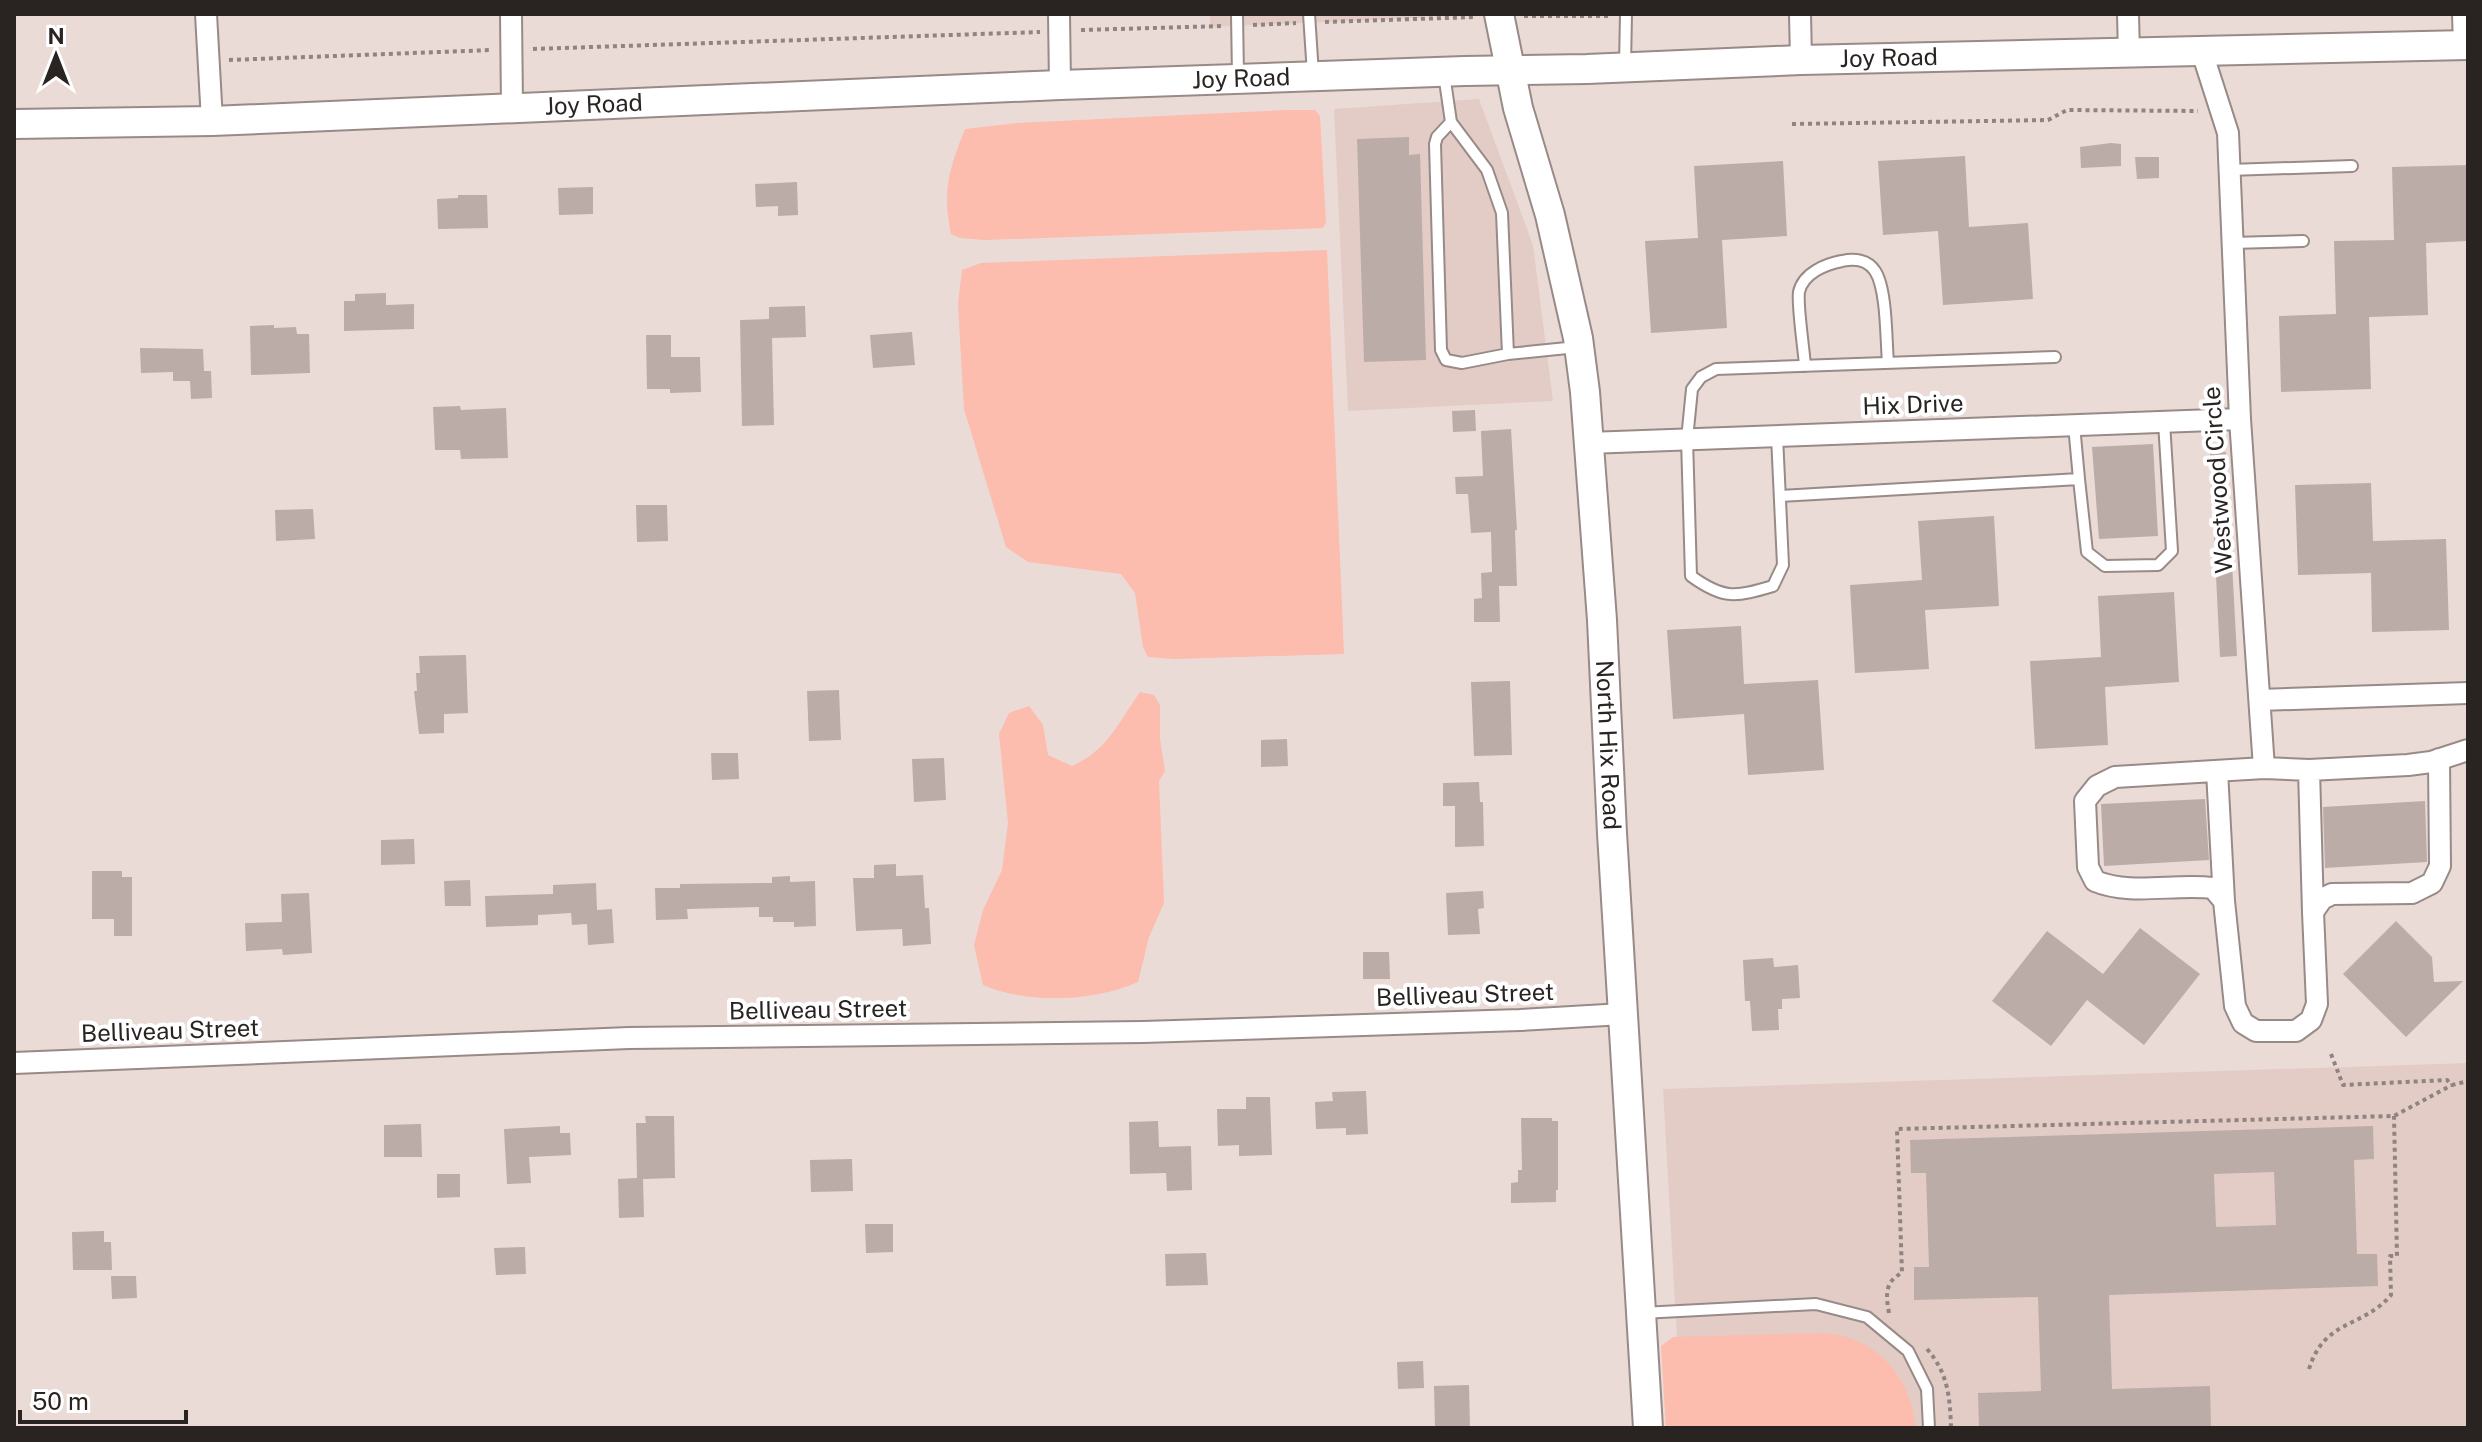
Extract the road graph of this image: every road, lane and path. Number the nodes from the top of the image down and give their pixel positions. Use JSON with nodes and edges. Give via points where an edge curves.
{"nodes":[{"id":1,"x":206,"y":14,"type":"edge"},
{"id":2,"x":511,"y":14,"type":"edge"},
{"id":3,"x":1059,"y":14,"type":"edge"},
{"id":4,"x":1626,"y":14,"type":"edge"},
{"id":5,"x":1800,"y":14,"type":"edge"},
{"id":6,"x":2128,"y":14,"type":"edge"},
{"id":7,"x":2463,"y":14,"type":"edge"},
{"id":8,"x":1533,"y":15,"type":"edge"},
{"id":9,"x":1499,"y":16,"type":"edge"},
{"id":10,"x":1606,"y":16,"type":"edge"},
{"id":11,"x":1309,"y":18,"type":"edge"},
{"id":12,"x":1238,"y":20,"type":"edge"},
{"id":13,"x":1087,"y":30,"type":"dead end"},
{"id":14,"x":1033,"y":32,"type":"dead end"},
{"id":15,"x":2466,"y":45,"type":"edge"},
{"id":16,"x":528,"y":49,"type":"dead end"},
{"id":17,"x":496,"y":50,"type":"dead end"},
{"id":18,"x":2202,"y":52,"type":"junction"},
{"id":19,"x":2129,"y":54,"type":"junction"},
{"id":20,"x":225,"y":60,"type":"dead end"},
{"id":21,"x":1801,"y":60,"type":"junction"},
{"id":22,"x":1625,"y":68,"type":"junction"},
{"id":23,"x":1511,"y":69,"type":"junction"},
{"id":24,"x":1444,"y":71,"type":"junction"},
{"id":25,"x":1313,"y":76,"type":"junction"},
{"id":26,"x":1238,"y":78,"type":"junction"},
{"id":27,"x":1060,"y":85,"type":"junction"},
{"id":28,"x":512,"y":107,"type":"junction"},
{"id":29,"x":2204,"y":111,"type":"dead end"},
{"id":30,"x":212,"y":121,"type":"junction"},
{"id":31,"x":1451,"y":122,"type":"junction"},
{"id":32,"x":14,"y":124,"type":"edge"},
{"id":33,"x":1792,"y":124,"type":"dead end"},
{"id":34,"x":2352,"y":166,"type":"dead end"},
{"id":35,"x":2229,"y":170,"type":"junction"},
{"id":36,"x":2303,"y":241,"type":"dead end"},
{"id":37,"x":2231,"y":243,"type":"junction"},
{"id":38,"x":1579,"y":347,"type":"junction"},
{"id":39,"x":1508,"y":354,"type":"junction"},
{"id":40,"x":2055,"y":357,"type":"dead end"},
{"id":41,"x":1888,"y":363,"type":"junction"},
{"id":42,"x":1805,"y":366,"type":"junction"},
{"id":43,"x":2240,"y":419,"type":"junction"},
{"id":44,"x":2164,"y":422,"type":"junction"},
{"id":45,"x":2074,"y":425,"type":"junction"},
{"id":46,"x":1777,"y":436,"type":"junction"},
{"id":47,"x":1687,"y":439,"type":"junction"},
{"id":48,"x":1588,"y":443,"type":"junction"},
{"id":49,"x":2079,"y":479,"type":"junction"},
{"id":50,"x":1780,"y":496,"type":"junction"},
{"id":51,"x":2468,"y":693,"type":"edge"},
{"id":52,"x":2260,"y":700,"type":"junction"},
{"id":53,"x":2468,"y":750,"type":"edge"},
{"id":54,"x":2439,"y":759,"type":"junction"},
{"id":55,"x":2264,"y":768,"type":"junction"},
{"id":56,"x":2309,"y":770,"type":"junction"},
{"id":57,"x":2217,"y":771,"type":"junction"},
{"id":58,"x":2224,"y":901,"type":"junction"},
{"id":59,"x":2313,"y":912,"type":"junction"},
{"id":60,"x":1623,"y":1014,"type":"junction"},
{"id":61,"x":2331,"y":1054,"type":"dead end"},
{"id":62,"x":14,"y":1063,"type":"edge"},
{"id":63,"x":2468,"y":1081,"type":"edge"},
{"id":64,"x":2452,"y":1085,"type":"junction"},
{"id":65,"x":2394,"y":1116,"type":"junction"},
{"id":66,"x":1641,"y":1313,"type":"junction"},
{"id":67,"x":1895,"y":1321,"type":"dead end"},
{"id":68,"x":1918,"y":1339,"type":"dead end"},
{"id":69,"x":2309,"y":1369,"type":"dead end"},
{"id":70,"x":1648,"y":1428,"type":"edge"},
{"id":71,"x":1929,"y":1428,"type":"edge"},
{"id":72,"x":1951,"y":1428,"type":"edge"}],
"edges":[{"from":1,"to":30,"type":"street"},
{"from":2,"to":28,"type":"street"},
{"from":3,"to":27,"type":"street"},
{"from":4,"to":22,"type":"lane"},
{"from":5,"to":21,"type":"street"},
{"from":6,"to":19,"type":"street"},
{"from":7,"to":15,"type":"street"},
{"from":8,"to":9,"type":"path"},
{"from":8,"to":10,"type":"path"},
{"from":9,"to":11,"type":"path"},
{"from":9,"to":23,"type":"street","name":"North Hix Road"},
{"from":11,"to":12,"type":"path"},
{"from":11,"to":25,"type":"lane"},
{"from":12,"to":13,"type":"path"},
{"from":12,"to":26,"type":"lane"},
{"from":14,"to":16,"type":"path"},
{"from":15,"to":18,"type":"street","name":"Joy Road"},
{"from":17,"to":20,"type":"path"},
{"from":18,"to":19,"type":"street","name":"Joy Road"},
{"from":18,"to":35,"type":"street","name":"Westwood Circle","via":[[2228,133]]},
{"from":19,"to":21,"type":"street","name":"Joy Road"},
{"from":21,"to":22,"type":"street","name":"Joy Road"},
{"from":22,"to":23,"type":"street","name":"Joy Road"},
{"from":23,"to":24,"type":"street","name":"Joy Road"},
{"from":23,"to":38,"type":"street","name":"North Hix Road"},
{"from":24,"to":25,"type":"street","name":"Joy Road"},
{"from":24,"to":31,"type":"lane"},
{"from":25,"to":26,"type":"street","name":"Joy Road"},
{"from":26,"to":27,"type":"street","name":"Joy Road"},
{"from":27,"to":28,"type":"street","name":"Joy Road"},
{"from":28,"to":30,"type":"street","name":"Joy Road"},
{"from":29,"to":33,"type":"path","via":[[2067,110],[2048,120]]},
{"from":30,"to":32,"type":"street","name":"Joy Road"},
{"from":31,"to":39,"type":"lane","via":[[1487,170],[1502,213]]},
{"from":31,"to":39,"type":"lane","via":[[1435,144],[1441,350],[1446,360],[1462,363]]},
{"from":34,"to":35,"type":"lane"},
{"from":35,"to":37,"type":"street","name":"Westwood Circle"},
{"from":36,"to":37,"type":"lane"},
{"from":37,"to":43,"type":"street","name":"Westwood Circle"},
{"from":38,"to":39,"type":"lane"},
{"from":38,"to":48,"type":"street","name":"North Hix Road"},
{"from":40,"to":41,"type":"lane"},
{"from":41,"to":42,"type":"lane"},
{"from":41,"to":42,"type":"lane","via":[[1877,273],[1856,259],[1820,268],[1799,292]]},
{"from":42,"to":47,"type":"lane","via":[[1716,369],[1701,377],[1692,389]]},
{"from":43,"to":44,"type":"street","name":"Hix Drive"},
{"from":43,"to":52,"type":"street","name":"Westwood Circle"},
{"from":44,"to":45,"type":"street","name":"Hix Drive"},
{"from":44,"to":49,"type":"lane","via":[[2172,551],[2158,565],[2105,566],[2087,552]]},
{"from":45,"to":46,"type":"street","name":"Hix Drive"},
{"from":45,"to":49,"type":"lane"},
{"from":46,"to":47,"type":"street","name":"Hix Drive"},
{"from":46,"to":50,"type":"lane"},
{"from":47,"to":48,"type":"street","name":"Hix Drive"},
{"from":47,"to":50,"type":"lane","via":[[1691,576],[1710,590],[1740,596],[1773,586],[1783,565]]},
{"from":48,"to":60,"type":"street","name":"North Hix Road"},
{"from":49,"to":50,"type":"lane"},
{"from":51,"to":52,"type":"street"},
{"from":52,"to":55,"type":"street","name":"Westwood Circle"},
{"from":53,"to":54,"type":"street"},
{"from":54,"to":56,"type":"street"},
{"from":54,"to":59,"type":"street","via":[[2440,866],[2432,883],[2412,893],[2332,894]]},
{"from":55,"to":56,"type":"street"},
{"from":55,"to":57,"type":"street"},
{"from":56,"to":59,"type":"street"},
{"from":57,"to":58,"type":"street"},
{"from":57,"to":58,"type":"street","via":[[2115,777],[2097,786],[2085,801],[2088,867],[2095,881],[2111,888],[2193,885],[2213,888]]},
{"from":58,"to":59,"type":"street","via":[[2235,1006],[2243,1023],[2256,1031],[2296,1031],[2311,1020],[2317,1004]]},
{"from":60,"to":62,"type":"street","name":"Belliveau Street","via":[[1143,1032],[629,1038]]},
{"from":60,"to":66,"type":"street","name":"North Hix Road"},
{"from":61,"to":64,"type":"path","via":[[2343,1085],[2447,1080]]},
{"from":63,"to":64,"type":"path"},
{"from":64,"to":65,"type":"path"},
{"from":65,"to":67,"type":"path","via":[[1897,1129],[1902,1273],[1887,1284],[1888,1312]]},
{"from":65,"to":69,"type":"path","via":[[2397,1256],[2390,1256],[2391,1295],[2381,1307],[2335,1330],[2315,1349]]},
{"from":66,"to":70,"type":"street","name":"North Hix Road"},
{"from":66,"to":71,"type":"lane","via":[[1816,1304],[1867,1317],[1908,1351],[1927,1389]]},
{"from":68,"to":72,"type":"path","via":[[1939,1362],[1950,1391]]}]}
